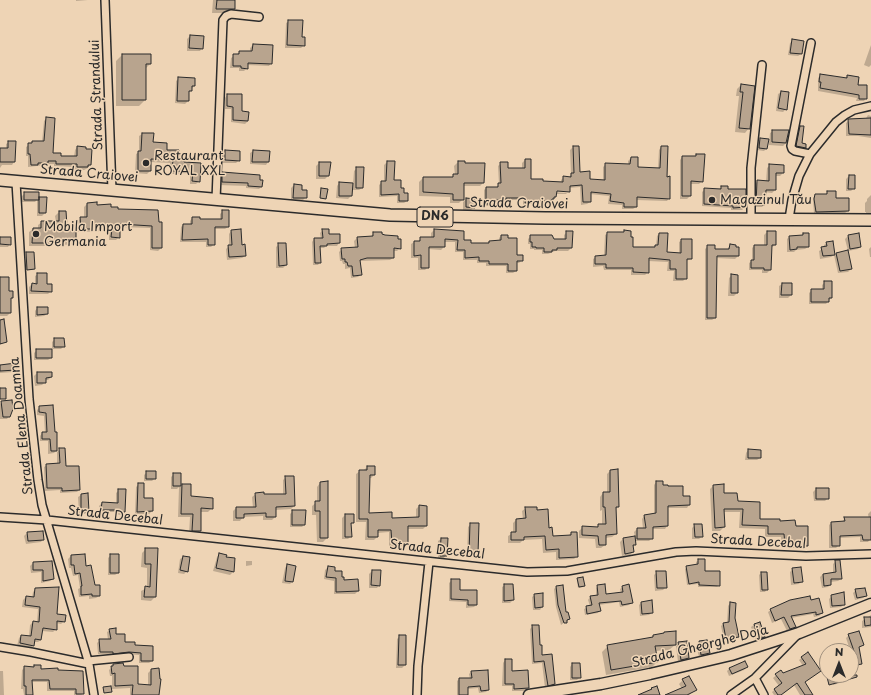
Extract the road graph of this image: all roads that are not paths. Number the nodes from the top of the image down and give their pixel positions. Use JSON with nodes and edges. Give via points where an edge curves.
{"nodes":[{"id":1,"x":105,"y":0,"type":"edge"},
{"id":2,"x":259,"y":17,"type":"dead end"},
{"id":3,"x":811,"y":43,"type":"dead end"},
{"id":4,"x":762,"y":65,"type":"dead end"},
{"id":5,"x":871,"y":106,"type":"edge"},
{"id":6,"x":810,"y":154,"type":"junction"},
{"id":7,"x":0,"y":180,"type":"edge"},
{"id":8,"x":16,"y":182,"type":"junction"},
{"id":9,"x":112,"y":190,"type":"junction"},
{"id":10,"x":216,"y":200,"type":"junction"},
{"id":11,"x":789,"y":219,"type":"junction"},
{"id":12,"x":751,"y":220,"type":"junction"},
{"id":13,"x":871,"y":220,"type":"edge"},
{"id":14,"x":0,"y":517,"type":"edge"},
{"id":15,"x":47,"y":520,"type":"junction"},
{"id":16,"x":871,"y":554,"type":"edge"},
{"id":17,"x":429,"y":562,"type":"junction"},
{"id":18,"x":871,"y":604,"type":"edge"},
{"id":19,"x":799,"y":633,"type":"junction"},
{"id":20,"x":0,"y":648,"type":"edge"},
{"id":21,"x":129,"y":657,"type":"dead end"},
{"id":22,"x":89,"y":662,"type":"junction"},
{"id":23,"x":754,"y":678,"type":"junction"},
{"id":24,"x":94,"y":695,"type":"edge"},
{"id":25,"x":417,"y":695,"type":"edge"},
{"id":26,"x":529,"y":695,"type":"edge"},
{"id":27,"x":731,"y":695,"type":"edge"},
{"id":28,"x":764,"y":695,"type":"edge"}],
"edges":[{"from":1,"to":9,"type":"street","name":"Strada Ștrandului"},
{"from":2,"to":10,"type":"street","via":[[231,14],[223,20]]},
{"from":3,"to":6,"type":"street","via":[[791,146],[795,151]]},
{"from":4,"to":12,"type":"street","via":[[751,168]]},
{"from":5,"to":6,"type":"street","via":[[854,110],[836,122]]},
{"from":6,"to":11,"type":"street","via":[[799,176]]},
{"from":7,"to":8,"type":"main road","name":"Strada Craiovei","number":"DN6"},
{"from":8,"to":9,"type":"main road","name":"Strada Craiovei","number":"DN6"},
{"from":8,"to":15,"type":"street","name":"Strada Elena Doamna","via":[[29,399],[38,480]]},
{"from":9,"to":10,"type":"main road","name":"Strada Craiovei","number":"DN6"},
{"from":10,"to":12,"type":"main road","name":"Strada Craiovei","number":"DN6","via":[[398,216]]},
{"from":11,"to":12,"type":"main road","name":"Strada Craiovei","number":"DN6"},
{"from":11,"to":13,"type":"main road","name":"Strada Craiovei","number":"DN6"},
{"from":14,"to":15,"type":"street","name":"Strada Decebal"},
{"from":15,"to":17,"type":"street","name":"Strada Decebal"},
{"from":15,"to":22,"type":"street","name":"Strada Elena Doamna"},
{"from":16,"to":17,"type":"street","name":"Strada Decebal","via":[[806,556],[676,552],[551,572]]},
{"from":17,"to":25,"type":"street"},
{"from":18,"to":19,"type":"street","name":"Strada Gheorghe Doja"},
{"from":19,"to":23,"type":"street"},
{"from":19,"to":26,"type":"street","name":"Strada Gheorghe Doja","via":[[695,664],[601,684]]},
{"from":20,"to":22,"type":"street"},
{"from":21,"to":22,"type":"street"},
{"from":22,"to":24,"type":"street","name":"Strada Elena Doamna"},
{"from":23,"to":27,"type":"street"},
{"from":23,"to":28,"type":"street"}]}
